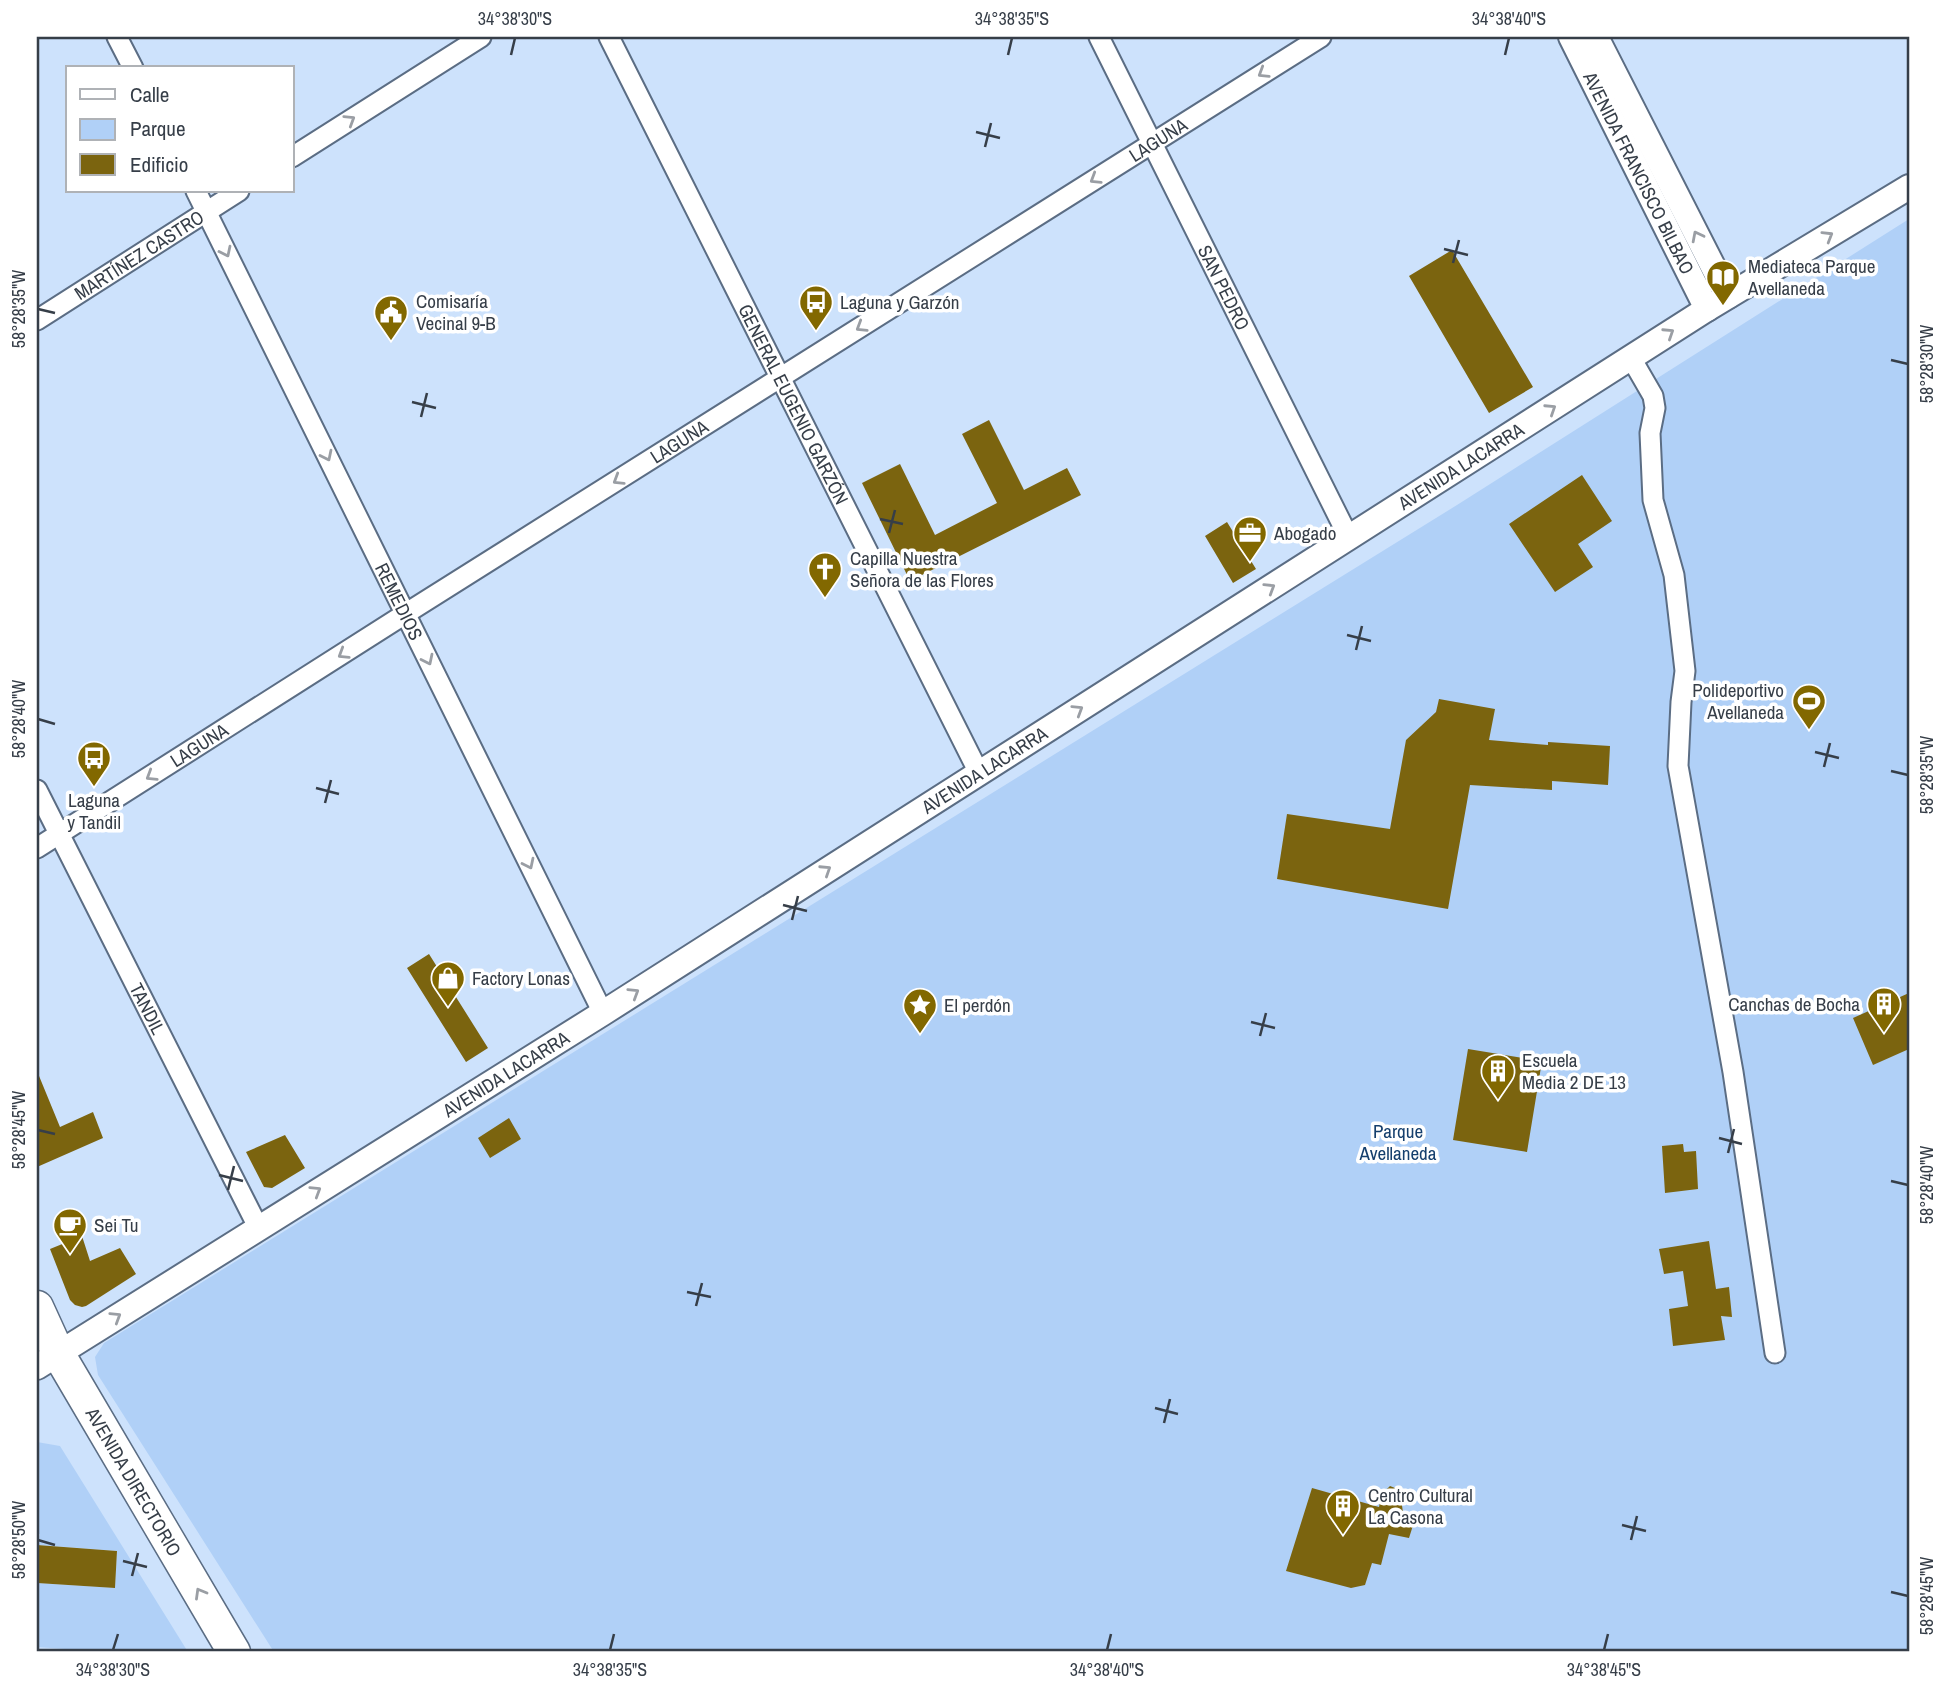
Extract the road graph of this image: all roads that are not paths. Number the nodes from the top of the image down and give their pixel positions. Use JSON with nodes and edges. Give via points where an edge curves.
{"nodes":[{"id":1,"x":117,"y":37,"type":"edge"},
{"id":2,"x":481,"y":37,"type":"edge"},
{"id":3,"x":609,"y":37,"type":"edge"},
{"id":4,"x":1099,"y":37,"type":"edge"},
{"id":5,"x":1321,"y":37,"type":"edge"},
{"id":6,"x":1571,"y":37,"type":"edge"},
{"id":7,"x":1595,"y":37,"type":"edge"},
{"id":8,"x":133,"y":66,"type":"edge"},
{"id":9,"x":1153,"y":143,"type":"junction"},
{"id":10,"x":294,"y":156,"type":"edge"},
{"id":11,"x":1909,"y":187,"type":"edge"},
{"id":12,"x":196,"y":192,"type":"edge"},
{"id":13,"x":237,"y":192,"type":"edge"},
{"id":14,"x":206,"y":212,"type":"junction"},
{"id":15,"x":1728,"y":296,"type":"junction"},
{"id":16,"x":1706,"y":309,"type":"junction"},
{"id":17,"x":37,"y":320,"type":"edge"},
{"id":18,"x":1631,"y":358,"type":"junction"},
{"id":19,"x":780,"y":379,"type":"junction"},
{"id":20,"x":1349,"y":538,"type":"junction"},
{"id":21,"x":405,"y":614,"type":"junction"},
{"id":22,"x":979,"y":773,"type":"junction"},
{"id":23,"x":37,"y":790,"type":"edge"},
{"id":24,"x":59,"y":834,"type":"junction"},
{"id":25,"x":37,"y":848,"type":"edge"},
{"id":26,"x":603,"y":1013,"type":"junction"},
{"id":27,"x":258,"y":1227,"type":"junction"},
{"id":28,"x":37,"y":1307,"type":"edge"},
{"id":29,"x":1775,"y":1353,"type":"dead end"},
{"id":30,"x":47,"y":1360,"type":"edge"},
{"id":31,"x":234,"y":1652,"type":"edge"}],
"edges":[{"from":1,"to":8,"type":"street"},
{"from":10,"to":2,"type":"street","one_way":true},
{"from":3,"to":19,"type":"street","name":"GENERAL EUGENIO GARZÓN"},
{"from":4,"to":9,"type":"street","name":"SAN PEDRO"},
{"from":5,"to":9,"type":"street","name":"LAGUNA","one_way":true},
{"from":6,"to":16,"type":"street","name":"AVENIDA FRANCISCO BILBAO"},
{"from":15,"to":7,"type":"street","name":"AVENIDA FRANCISCO BILBAO","one_way":true},
{"from":9,"to":19,"type":"street","name":"LAGUNA","one_way":true},
{"from":9,"to":20,"type":"street","name":"SAN PEDRO"},
{"from":15,"to":11,"type":"street","name":"AVENIDA LACARRA","one_way":true},
{"from":12,"to":14,"type":"street","name":"REMEDIOS"},
{"from":13,"to":14,"type":"street","name":"MARTÍNEZ CASTRO"},
{"from":14,"to":17,"type":"street","name":"MARTÍNEZ CASTRO"},
{"from":14,"to":21,"type":"street","name":"REMEDIOS","one_way":true},
{"from":15,"to":16,"type":"street","name":"AVENIDA LACARRA"},
{"from":18,"to":16,"type":"street","name":"AVENIDA LACARRA","one_way":true},
{"from":20,"to":18,"type":"street","name":"AVENIDA LACARRA","one_way":true},
{"from":18,"to":29,"type":"street","via":[[1655,408],[1650,433],[1653,499],[1674,575],[1685,671],[1678,766],[1734,1072]]},
{"from":19,"to":21,"type":"street","name":"LAGUNA","one_way":true},
{"from":19,"to":22,"type":"street","name":"GENERAL EUGENIO GARZÓN"},
{"from":22,"to":20,"type":"street","name":"AVENIDA LACARRA","one_way":true},
{"from":21,"to":24,"type":"street","name":"LAGUNA","one_way":true},
{"from":21,"to":26,"type":"street","name":"REMEDIOS","one_way":true},
{"from":26,"to":22,"type":"street","name":"AVENIDA LACARRA","one_way":true},
{"from":23,"to":24,"type":"street","name":"TANDIL"},
{"from":24,"to":25,"type":"street","name":"LAGUNA"},
{"from":24,"to":27,"type":"street","name":"TANDIL"},
{"from":27,"to":26,"type":"street","name":"AVENIDA LACARRA","one_way":true},
{"from":30,"to":27,"type":"street","name":"AVENIDA LACARRA","one_way":true},
{"from":28,"to":30,"type":"main road","name":"AVENIDA DIRECTORIO"},
{"from":31,"to":30,"type":"main road","name":"AVENIDA DIRECTORIO","one_way":true}]}
